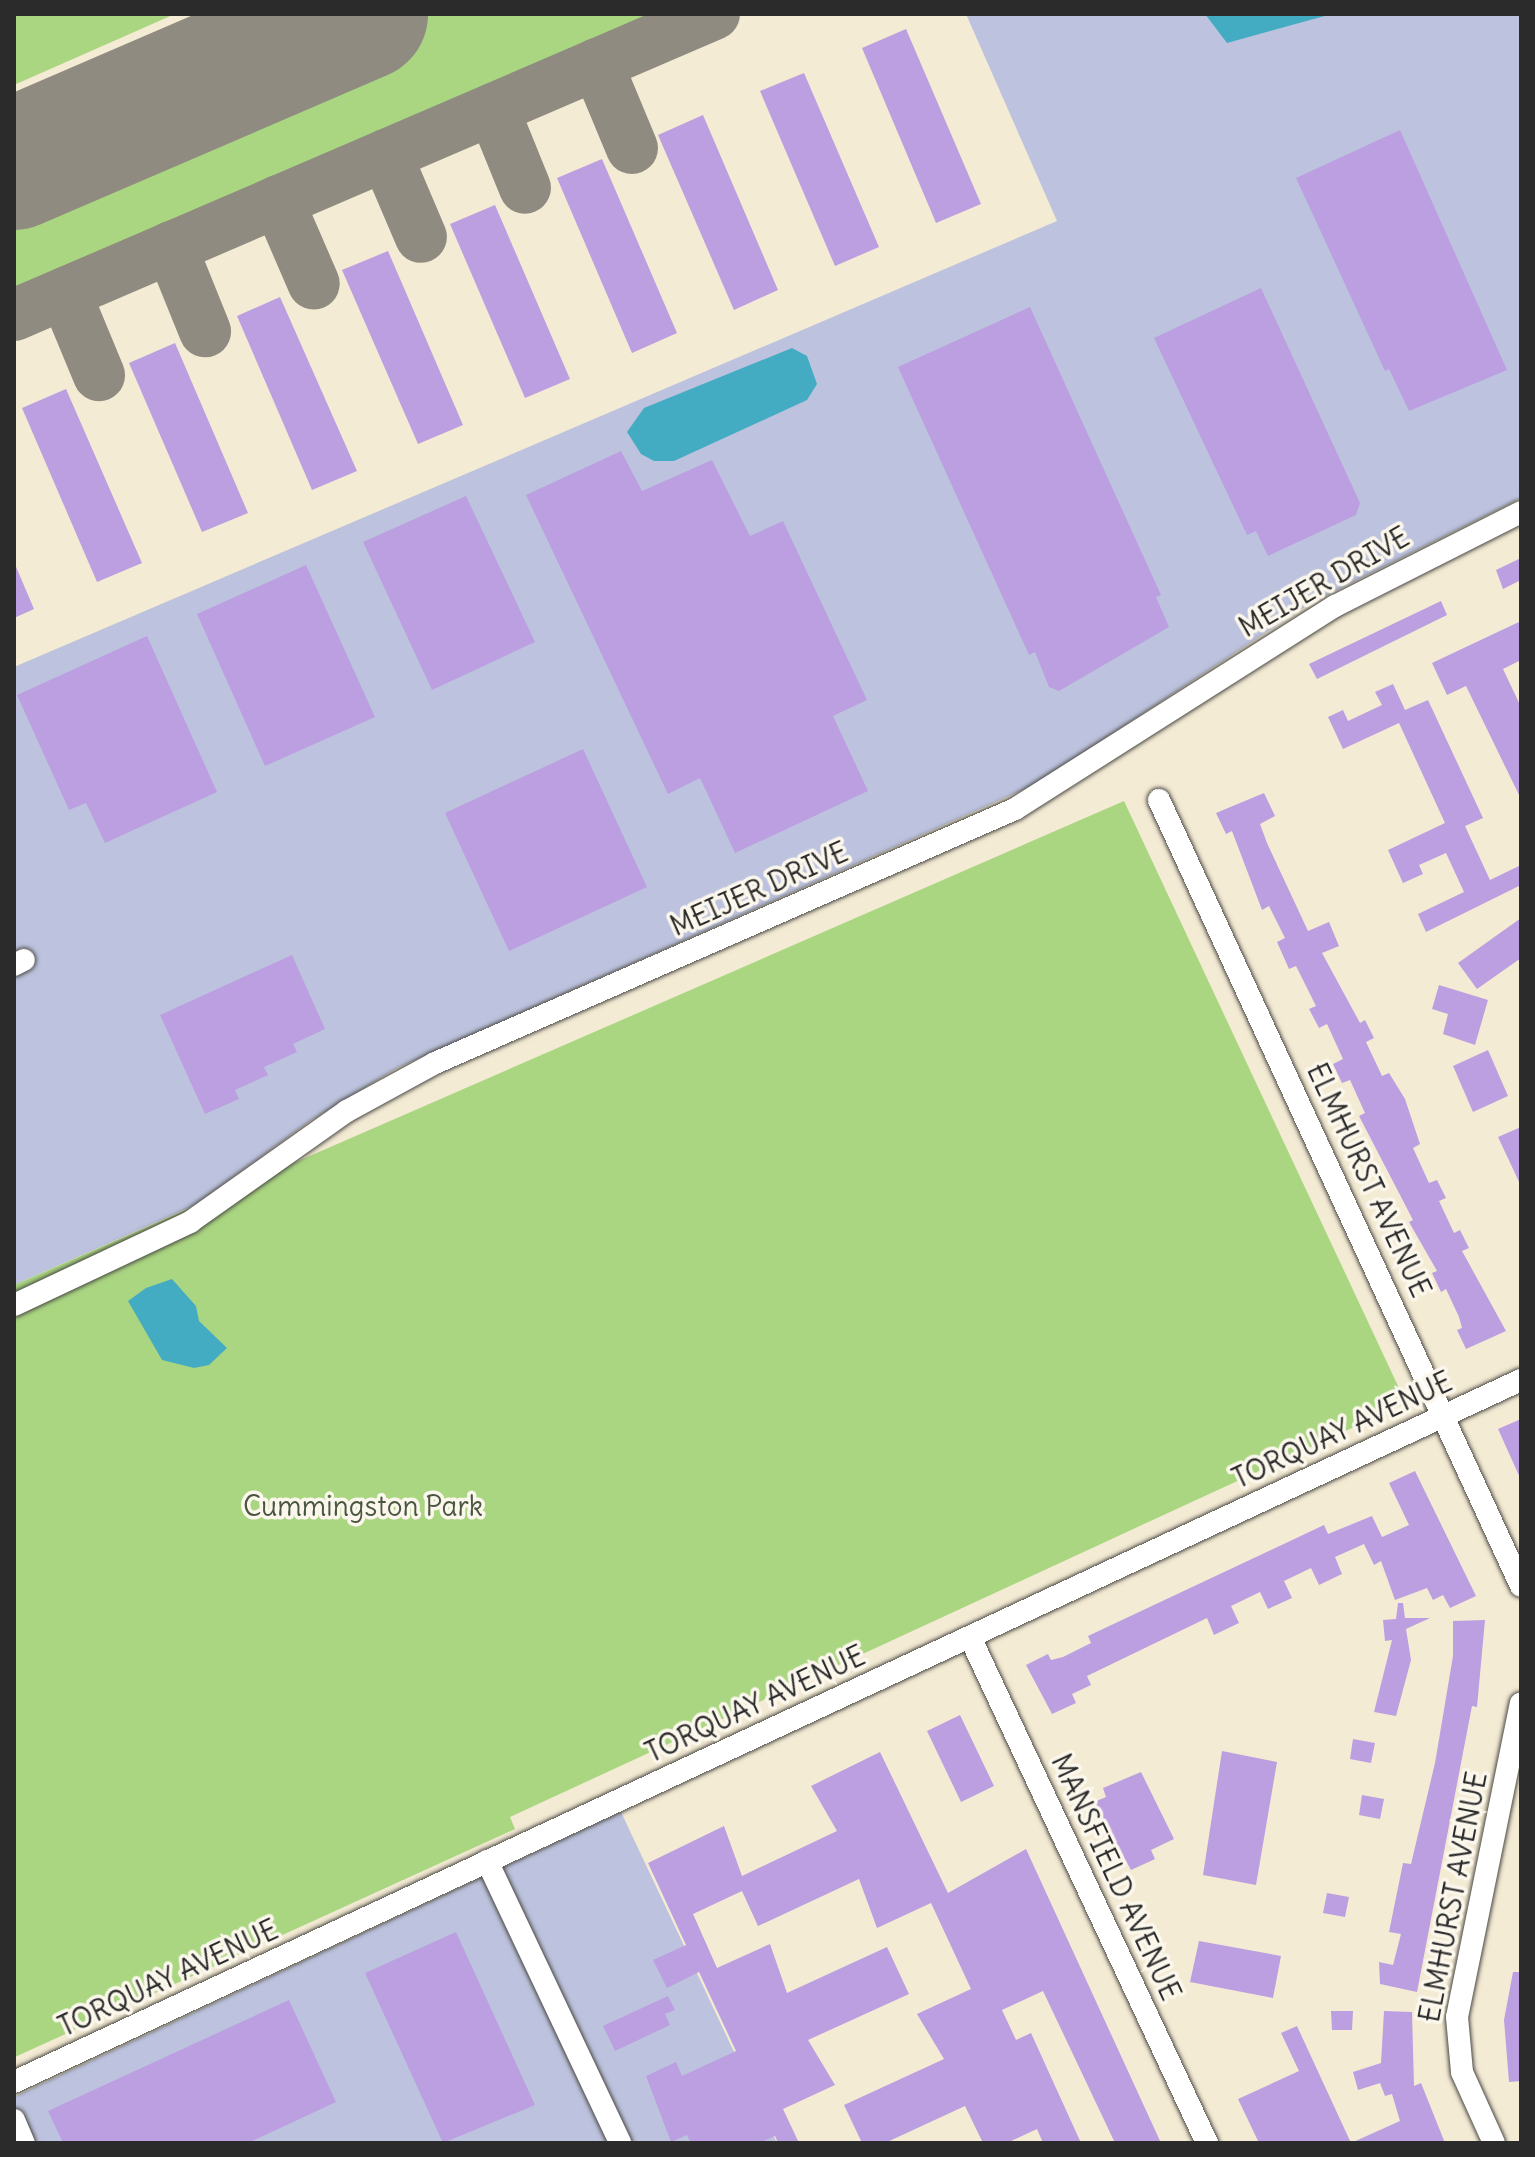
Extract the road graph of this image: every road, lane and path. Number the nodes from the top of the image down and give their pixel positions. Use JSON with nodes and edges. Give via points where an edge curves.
{"nodes":[{"id":1,"x":1521,"y":512,"type":"edge"},
{"id":2,"x":1159,"y":800,"type":"dead end"},
{"id":3,"x":14,"y":1305,"type":"edge"},
{"id":4,"x":1521,"y":1380,"type":"edge"},
{"id":5,"x":1443,"y":1416,"type":"junction"},
{"id":6,"x":1521,"y":1586,"type":"edge"},
{"id":7,"x":970,"y":1637,"type":"junction"},
{"id":8,"x":1521,"y":1703,"type":"edge"},
{"id":9,"x":487,"y":1861,"type":"junction"},
{"id":10,"x":14,"y":2082,"type":"edge"},
{"id":11,"x":14,"y":2120,"type":"edge"},
{"id":12,"x":24,"y":2143,"type":"edge"},
{"id":13,"x":620,"y":2143,"type":"edge"},
{"id":14,"x":1207,"y":2143,"type":"edge"},
{"id":15,"x":1494,"y":2143,"type":"edge"}],
"edges":[{"from":1,"to":3,"type":"street","name":"MEIJER DRIVE","via":[[1323,613],[1015,809],[435,1063],[347,1111],[190,1222]]},
{"from":2,"to":5,"type":"street","name":"ELMHURST AVENUE"},
{"from":4,"to":5,"type":"street","name":"TORQUAY AVENUE"},
{"from":5,"to":6,"type":"street","name":"ELMHURST AVENUE"},
{"from":5,"to":7,"type":"street","name":"TORQUAY AVENUE"},
{"from":7,"to":9,"type":"street","name":"TORQUAY AVENUE"},
{"from":7,"to":14,"type":"street","name":"MANSFIELD AVENUE"},
{"from":8,"to":15,"type":"street","name":"ELMHURST AVENUE","via":[[1457,2017],[1462,2072]]},
{"from":9,"to":10,"type":"street","name":"TORQUAY AVENUE"},
{"from":9,"to":13,"type":"street"},
{"from":11,"to":12,"type":"street"}]}
